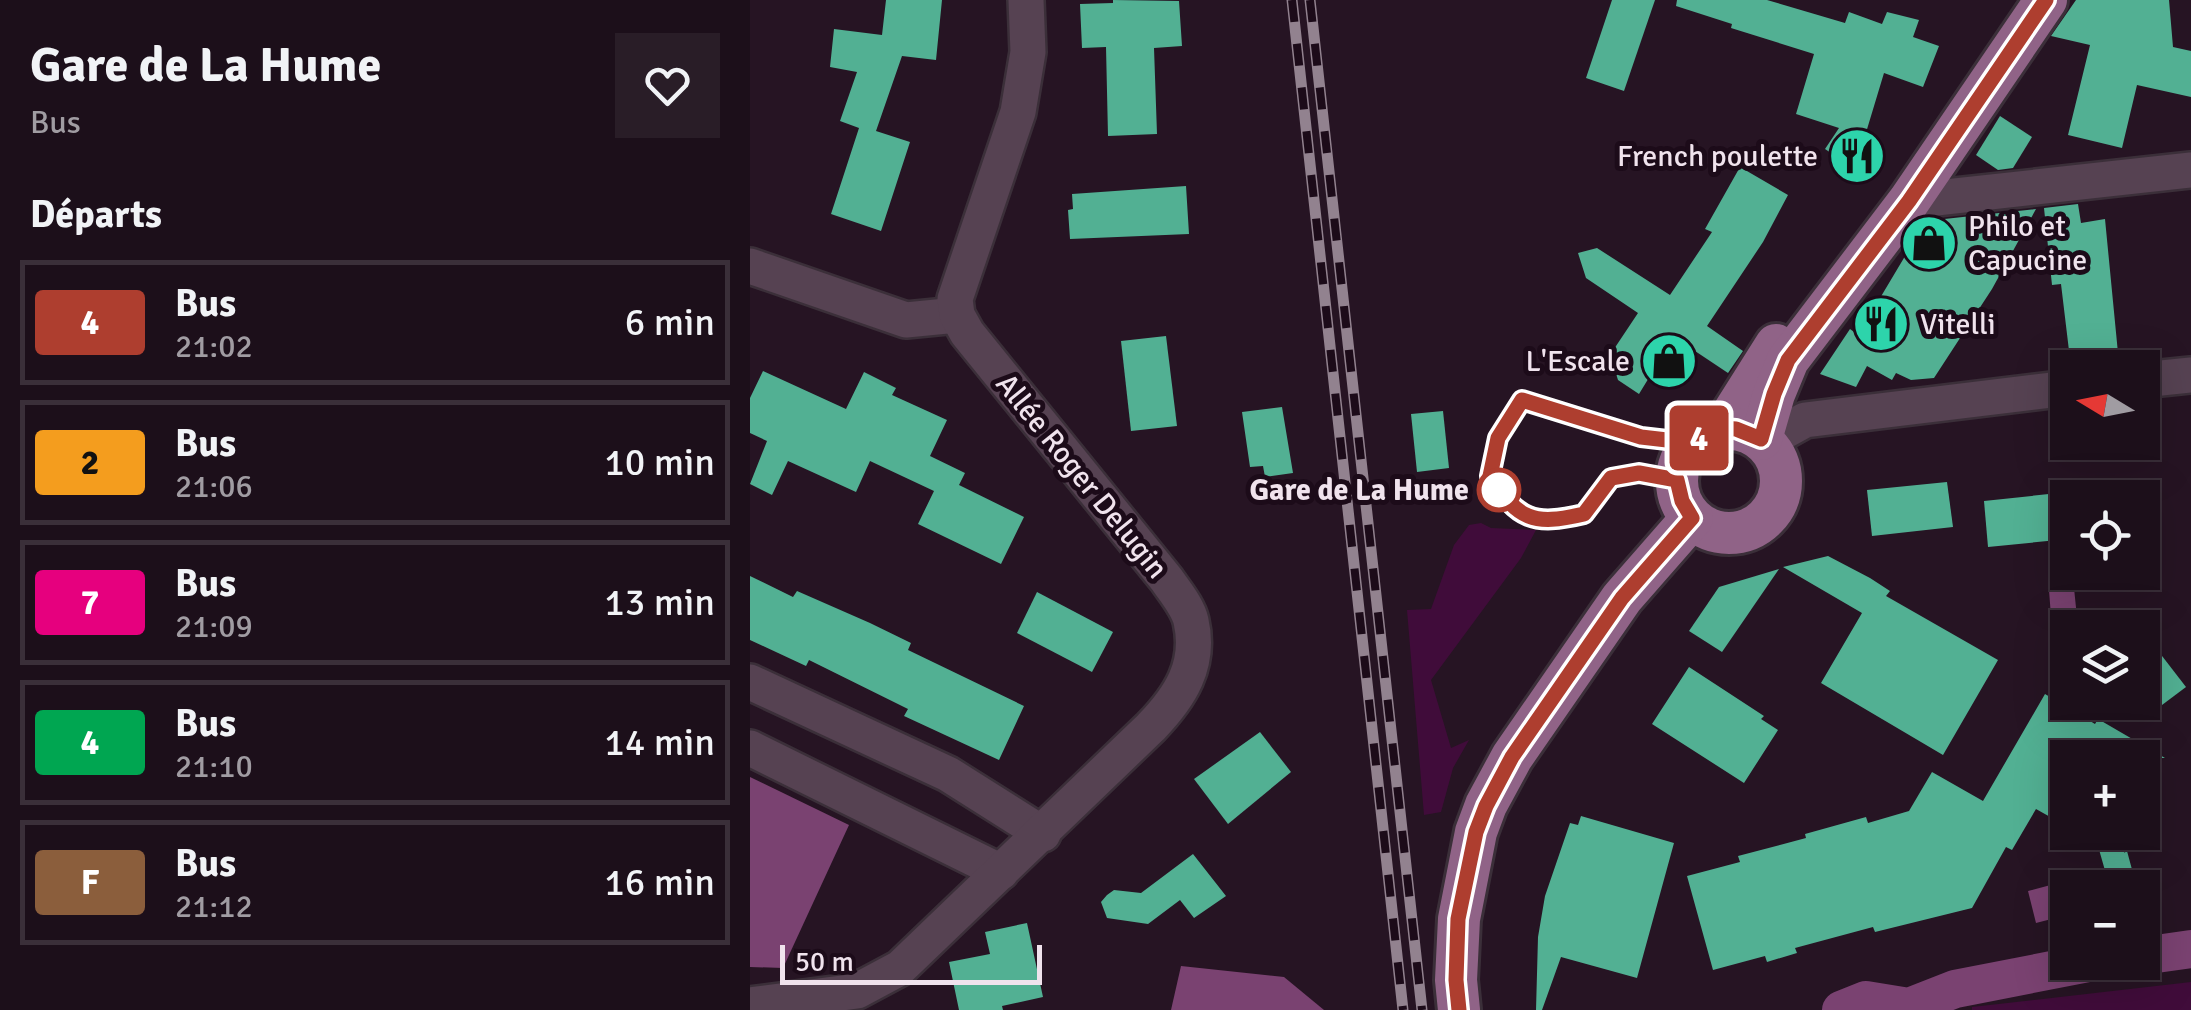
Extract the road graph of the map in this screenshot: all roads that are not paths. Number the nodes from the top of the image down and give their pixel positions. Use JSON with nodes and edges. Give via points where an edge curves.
{"nodes":[{"id":1,"x":1026,"y":0,"type":"edge"},
{"id":2,"x":2016,"y":0,"type":"edge"},
{"id":3,"x":2046,"y":0,"type":"edge"},
{"id":4,"x":2191,"y":170,"type":"edge"},
{"id":5,"x":1909,"y":201,"type":"junction"},
{"id":6,"x":750,"y":266,"type":"edge"},
{"id":7,"x":957,"y":315,"type":"junction"},
{"id":8,"x":2191,"y":375,"type":"edge"},
{"id":9,"x":2160,"y":378,"type":"edge"},
{"id":10,"x":2050,"y":390,"type":"edge"},
{"id":11,"x":1750,"y":437,"type":"junction"},
{"id":12,"x":1692,"y":518,"type":"junction"},
{"id":13,"x":750,"y":682,"type":"edge"},
{"id":14,"x":750,"y":748,"type":"edge"},
{"id":15,"x":1042,"y":834,"type":"junction"},
{"id":16,"x":994,"y":879,"type":"junction"},
{"id":17,"x":750,"y":1005,"type":"edge"},
{"id":18,"x":1459,"y":1010,"type":"edge"}],
"edges":[{"from":1,"to":7,"type":"street","via":[[1022,96],[955,298]]},
{"from":2,"to":11,"type":"main road","via":[[1748,385]]},
{"from":3,"to":5,"type":"main road"},
{"from":4,"to":5,"type":"street"},
{"from":5,"to":11,"type":"main road","via":[[1788,360]]},
{"from":6,"to":7,"type":"street","via":[[906,320]]},
{"from":7,"to":15,"type":"street","name":"Allée Roger Delugin","via":[[1167,580],[1192,622],[1192,668],[1177,698]]},
{"from":8,"to":9,"type":"street"},
{"from":10,"to":11,"type":"street","via":[[1805,420]]},
{"from":11,"to":12,"type":"main road","via":[[1693,443],[1680,466],[1678,491]]},
{"from":11,"to":12,"type":"main road","via":[[1776,456],[1781,474],[1774,508],[1733,533]]},
{"from":12,"to":18,"type":"main road","via":[[1622,598],[1512,757],[1482,816],[1458,919]]},
{"from":13,"to":15,"type":"street","via":[[948,774]]},
{"from":14,"to":16,"type":"street"},
{"from":15,"to":16,"type":"street","name":"Allée Roger Delugin"},
{"from":16,"to":17,"type":"street","name":"Allée Roger Delugin","via":[[914,956],[874,983]]}]}
